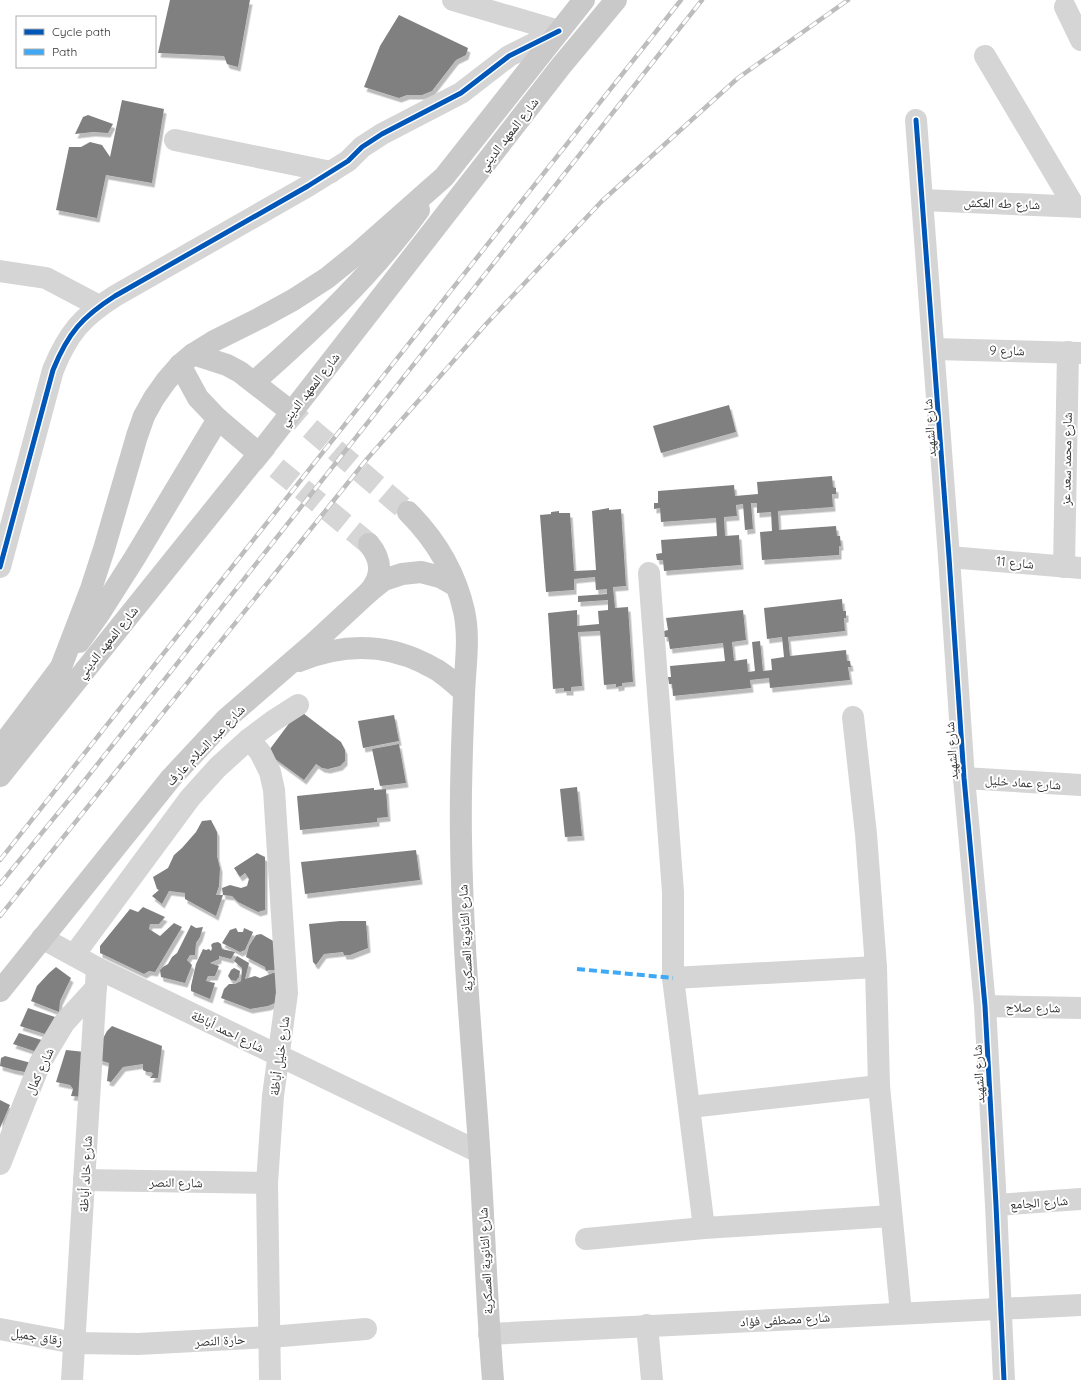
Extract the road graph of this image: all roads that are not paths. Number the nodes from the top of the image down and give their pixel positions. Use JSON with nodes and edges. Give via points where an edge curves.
{"nodes":[{"id":1,"x":453,"y":0,"type":"edge"},
{"id":2,"x":584,"y":0,"type":"edge"},
{"id":3,"x":616,"y":0,"type":"edge"},
{"id":4,"x":1065,"y":7,"type":"dead end"},
{"id":5,"x":559,"y":31,"type":"junction"},
{"id":6,"x":1081,"y":40,"type":"edge"},
{"id":7,"x":985,"y":56,"type":"dead end"},
{"id":8,"x":916,"y":120,"type":"dead end"},
{"id":9,"x":175,"y":140,"type":"dead end"},
{"id":10,"x":332,"y":172,"type":"junction"},
{"id":11,"x":444,"y":177,"type":"junction"},
{"id":12,"x":923,"y":200,"type":"junction"},
{"id":13,"x":1078,"y":207,"type":"edge"},
{"id":14,"x":0,"y":271,"type":"edge"},
{"id":15,"x":99,"y":306,"type":"junction"},
{"id":16,"x":934,"y":349,"type":"junction"},
{"id":17,"x":1075,"y":352,"type":"edge"},
{"id":18,"x":187,"y":360,"type":"junction"},
{"id":19,"x":254,"y":382,"type":"junction"},
{"id":20,"x":285,"y":407,"type":"tunnel mouth"},
{"id":21,"x":218,"y":419,"type":"junction"},
{"id":22,"x":251,"y":447,"type":"tunnel mouth"},
{"id":23,"x":408,"y":512,"type":"tunnel mouth"},
{"id":24,"x":369,"y":544,"type":"tunnel mouth"},
{"id":25,"x":949,"y":557,"type":"junction"},
{"id":26,"x":1072,"y":567,"type":"edge"},
{"id":27,"x":0,"y":568,"type":"edge"},
{"id":28,"x":649,"y":573,"type":"dead end"},
{"id":29,"x":456,"y":586,"type":"junction"},
{"id":30,"x":369,"y":592,"type":"junction"},
{"id":31,"x":288,"y":666,"type":"junction"},
{"id":32,"x":61,"y":667,"type":"junction"},
{"id":33,"x":464,"y":692,"type":"junction"},
{"id":34,"x":298,"y":705,"type":"dead end"},
{"id":35,"x":853,"y":717,"type":"dead end"},
{"id":36,"x":249,"y":739,"type":"junction"},
{"id":37,"x":0,"y":748,"type":"edge"},
{"id":38,"x":0,"y":776,"type":"edge"},
{"id":39,"x":964,"y":778,"type":"junction"},
{"id":40,"x":1081,"y":785,"type":"edge"},
{"id":41,"x":42,"y":938,"type":"junction"},
{"id":42,"x":74,"y":955,"type":"junction"},
{"id":43,"x":876,"y":966,"type":"junction"},
{"id":44,"x":96,"y":978,"type":"junction"},
{"id":45,"x":673,"y":978,"type":"junction"},
{"id":46,"x":0,"y":991,"type":"edge"},
{"id":47,"x":985,"y":1006,"type":"junction"},
{"id":48,"x":1081,"y":1008,"type":"edge"},
{"id":49,"x":279,"y":1055,"type":"junction"},
{"id":50,"x":879,"y":1086,"type":"junction"},
{"id":51,"x":690,"y":1107,"type":"junction"},
{"id":52,"x":479,"y":1152,"type":"junction"},
{"id":53,"x":0,"y":1164,"type":"edge"},
{"id":54,"x":84,"y":1180,"type":"junction"},
{"id":55,"x":267,"y":1183,"type":"junction"},
{"id":56,"x":1081,"y":1199,"type":"edge"},
{"id":57,"x":996,"y":1205,"type":"junction"},
{"id":58,"x":891,"y":1216,"type":"junction"},
{"id":59,"x":704,"y":1228,"type":"junction"},
{"id":60,"x":586,"y":1239,"type":"dead end"},
{"id":61,"x":1081,"y":1304,"type":"edge"},
{"id":62,"x":1000,"y":1308,"type":"junction"},
{"id":63,"x":901,"y":1313,"type":"junction"},
{"id":64,"x":647,"y":1325,"type":"junction"},
{"id":65,"x":0,"y":1329,"type":"edge"},
{"id":66,"x":366,"y":1329,"type":"dead end"},
{"id":67,"x":489,"y":1334,"type":"junction"},
{"id":68,"x":270,"y":1337,"type":"junction"},
{"id":69,"x":75,"y":1343,"type":"junction"},
{"id":70,"x":72,"y":1380,"type":"edge"},
{"id":71,"x":270,"y":1380,"type":"edge"},
{"id":72,"x":493,"y":1380,"type":"edge"},
{"id":73,"x":652,"y":1380,"type":"edge"},
{"id":74,"x":1004,"y":1380,"type":"edge"}],
"edges":[{"from":1,"to":5,"type":"street"},
{"from":2,"to":5,"type":"main road","name":"شارع المعهد الديني"},
{"from":3,"to":38,"type":"main road","name":"شارع المعهد الديني","via":[[561,66],[270,440]]},
{"from":4,"to":6,"type":"street"},
{"from":5,"to":10,"type":"street","via":[[509,56],[461,93],[382,134]]},
{"from":5,"to":11,"type":"main road","name":"شارع المعهد الديني"},
{"from":7,"to":13,"type":"street"},
{"from":8,"to":12,"type":"street","name":"شارع الشهيد"},
{"from":9,"to":10,"type":"street"},
{"from":10,"to":15,"type":"street"},
{"from":11,"to":18,"type":"main road","name":"شارع المعهد الديني","via":[[327,278],[293,300],[214,341]]},
{"from":11,"to":19,"type":"main road","via":[[401,236],[353,290]]},
{"from":12,"to":13,"type":"street","name":"شارع طه العكش"},
{"from":12,"to":16,"type":"street","name":"شارع الشهيد"},
{"from":14,"to":15,"type":"street","via":[[46,278]]},
{"from":15,"to":27,"type":"street","via":[[71,334],[53,370]]},
{"from":16,"to":17,"type":"street","name":"شارع 9"},
{"from":16,"to":25,"type":"street","name":"شارع الشهيد"},
{"from":17,"to":26,"type":"street","name":"شارع محمد سعد عز"},
{"from":18,"to":19,"type":"main road","via":[[227,365]]},
{"from":18,"to":21,"type":"main road","via":[[198,398]]},
{"from":18,"to":32,"type":"main road","name":"شارع المعهد الديني","via":[[166,381],[144,416],[93,582]]},
{"from":19,"to":20,"type":"main road"},
{"from":21,"to":22,"type":"main road"},
{"from":21,"to":32,"type":"main road","via":[[134,559]]},
{"from":23,"to":29,"type":"main road","name":"شارع الثانوية العسكرية","via":[[437,546]]},
{"from":24,"to":30,"type":"main road","via":[[375,551],[379,568],[376,581]]},
{"from":25,"to":26,"type":"street","name":"شارع 11"},
{"from":25,"to":39,"type":"street","name":"شارع الشهيد"},
{"from":28,"to":45,"type":"street","via":[[673,892]]},
{"from":29,"to":30,"type":"main road","name":"شارع عبد السلام عارف","via":[[440,576],[421,572],[402,574],[384,580]]},
{"from":29,"to":33,"type":"main road","name":"شارع الثانوية العسكرية","via":[[464,612],[467,648]]},
{"from":30,"to":31,"type":"main road","name":"شارع عبد السلام عارف"},
{"from":31,"to":33,"type":"main road","via":[[317,653],[348,648],[380,649],[411,657],[440,671]]},
{"from":31,"to":41,"type":"main road","name":"شارع عبد السلام عارف","via":[[226,719],[171,778]]},
{"from":32,"to":37,"type":"main road","name":"شارع المعهد الديني"},
{"from":33,"to":52,"type":"main road","name":"شارع الثانوية العسكرية","via":[[460,838],[462,904]]},
{"from":34,"to":36,"type":"street","name":"شارع عبد السلام عارف"},
{"from":35,"to":43,"type":"street","via":[[866,834]]},
{"from":36,"to":42,"type":"street","name":"شارع عبد السلام عارف","via":[[218,767],[190,798]]},
{"from":36,"to":49,"type":"street","name":"شارع خليل أباظة","via":[[260,752],[270,772],[274,790],[287,993]]},
{"from":39,"to":40,"type":"street","name":"شارع عماد خليل"},
{"from":39,"to":47,"type":"street","name":"شارع الشهيد"},
{"from":41,"to":42,"type":"street","name":"شارع احمد أباظة"},
{"from":41,"to":46,"type":"main road","name":"شارع عبد السلام عارف"},
{"from":42,"to":44,"type":"street","name":"شارع احمد أباظة"},
{"from":43,"to":45,"type":"street"},
{"from":43,"to":50,"type":"street"},
{"from":44,"to":49,"type":"street","name":"شارع احمد أباظة"},
{"from":44,"to":53,"type":"street","name":"شارع كمال","via":[[40,1063]]},
{"from":44,"to":54,"type":"street","name":"شارع خالد أباظة"},
{"from":45,"to":51,"type":"street"},
{"from":47,"to":48,"type":"street","name":"شارع صلاح"},
{"from":47,"to":57,"type":"street","name":"شارع الشهيد"},
{"from":49,"to":52,"type":"street","name":"شارع احمد أباظة"},
{"from":49,"to":55,"type":"street","name":"شارع خليل أباظة","via":[[273,1096]]},
{"from":50,"to":51,"type":"street"},
{"from":50,"to":58,"type":"street"},
{"from":51,"to":59,"type":"street"},
{"from":52,"to":67,"type":"main road","name":"شارع الثانوية العسكرية"},
{"from":54,"to":55,"type":"street","name":"شارع النصر"},
{"from":54,"to":69,"type":"street","name":"شارع خالد أباظة"},
{"from":55,"to":68,"type":"street","name":"شارع خليل أباظة"},
{"from":56,"to":57,"type":"street","name":"شارع الجامع"},
{"from":57,"to":62,"type":"street","name":"شارع الشهيد"},
{"from":58,"to":59,"type":"street"},
{"from":58,"to":63,"type":"street"},
{"from":59,"to":60,"type":"street"},
{"from":61,"to":62,"type":"street","name":"شارع مصطفى فؤاد"},
{"from":62,"to":63,"type":"street","name":"شارع مصطفى فؤاد"},
{"from":62,"to":74,"type":"street","name":"شارع الشهيد"},
{"from":63,"to":64,"type":"street","name":"شارع مصطفى فؤاد"},
{"from":64,"to":67,"type":"street","name":"شارع مصطفى فؤاد"},
{"from":64,"to":73,"type":"street"},
{"from":65,"to":69,"type":"street","name":"زقاق جميل"},
{"from":66,"to":68,"type":"street","name":"حارة النصر"},
{"from":67,"to":72,"type":"main road","name":"شارع الثانوية العسكرية"},
{"from":68,"to":69,"type":"street","name":"حارة النصر","via":[[138,1344]]},
{"from":68,"to":71,"type":"street","name":"شارع خليل أباظة"},
{"from":69,"to":70,"type":"street","name":"شارع خالد أباظة"}]}
